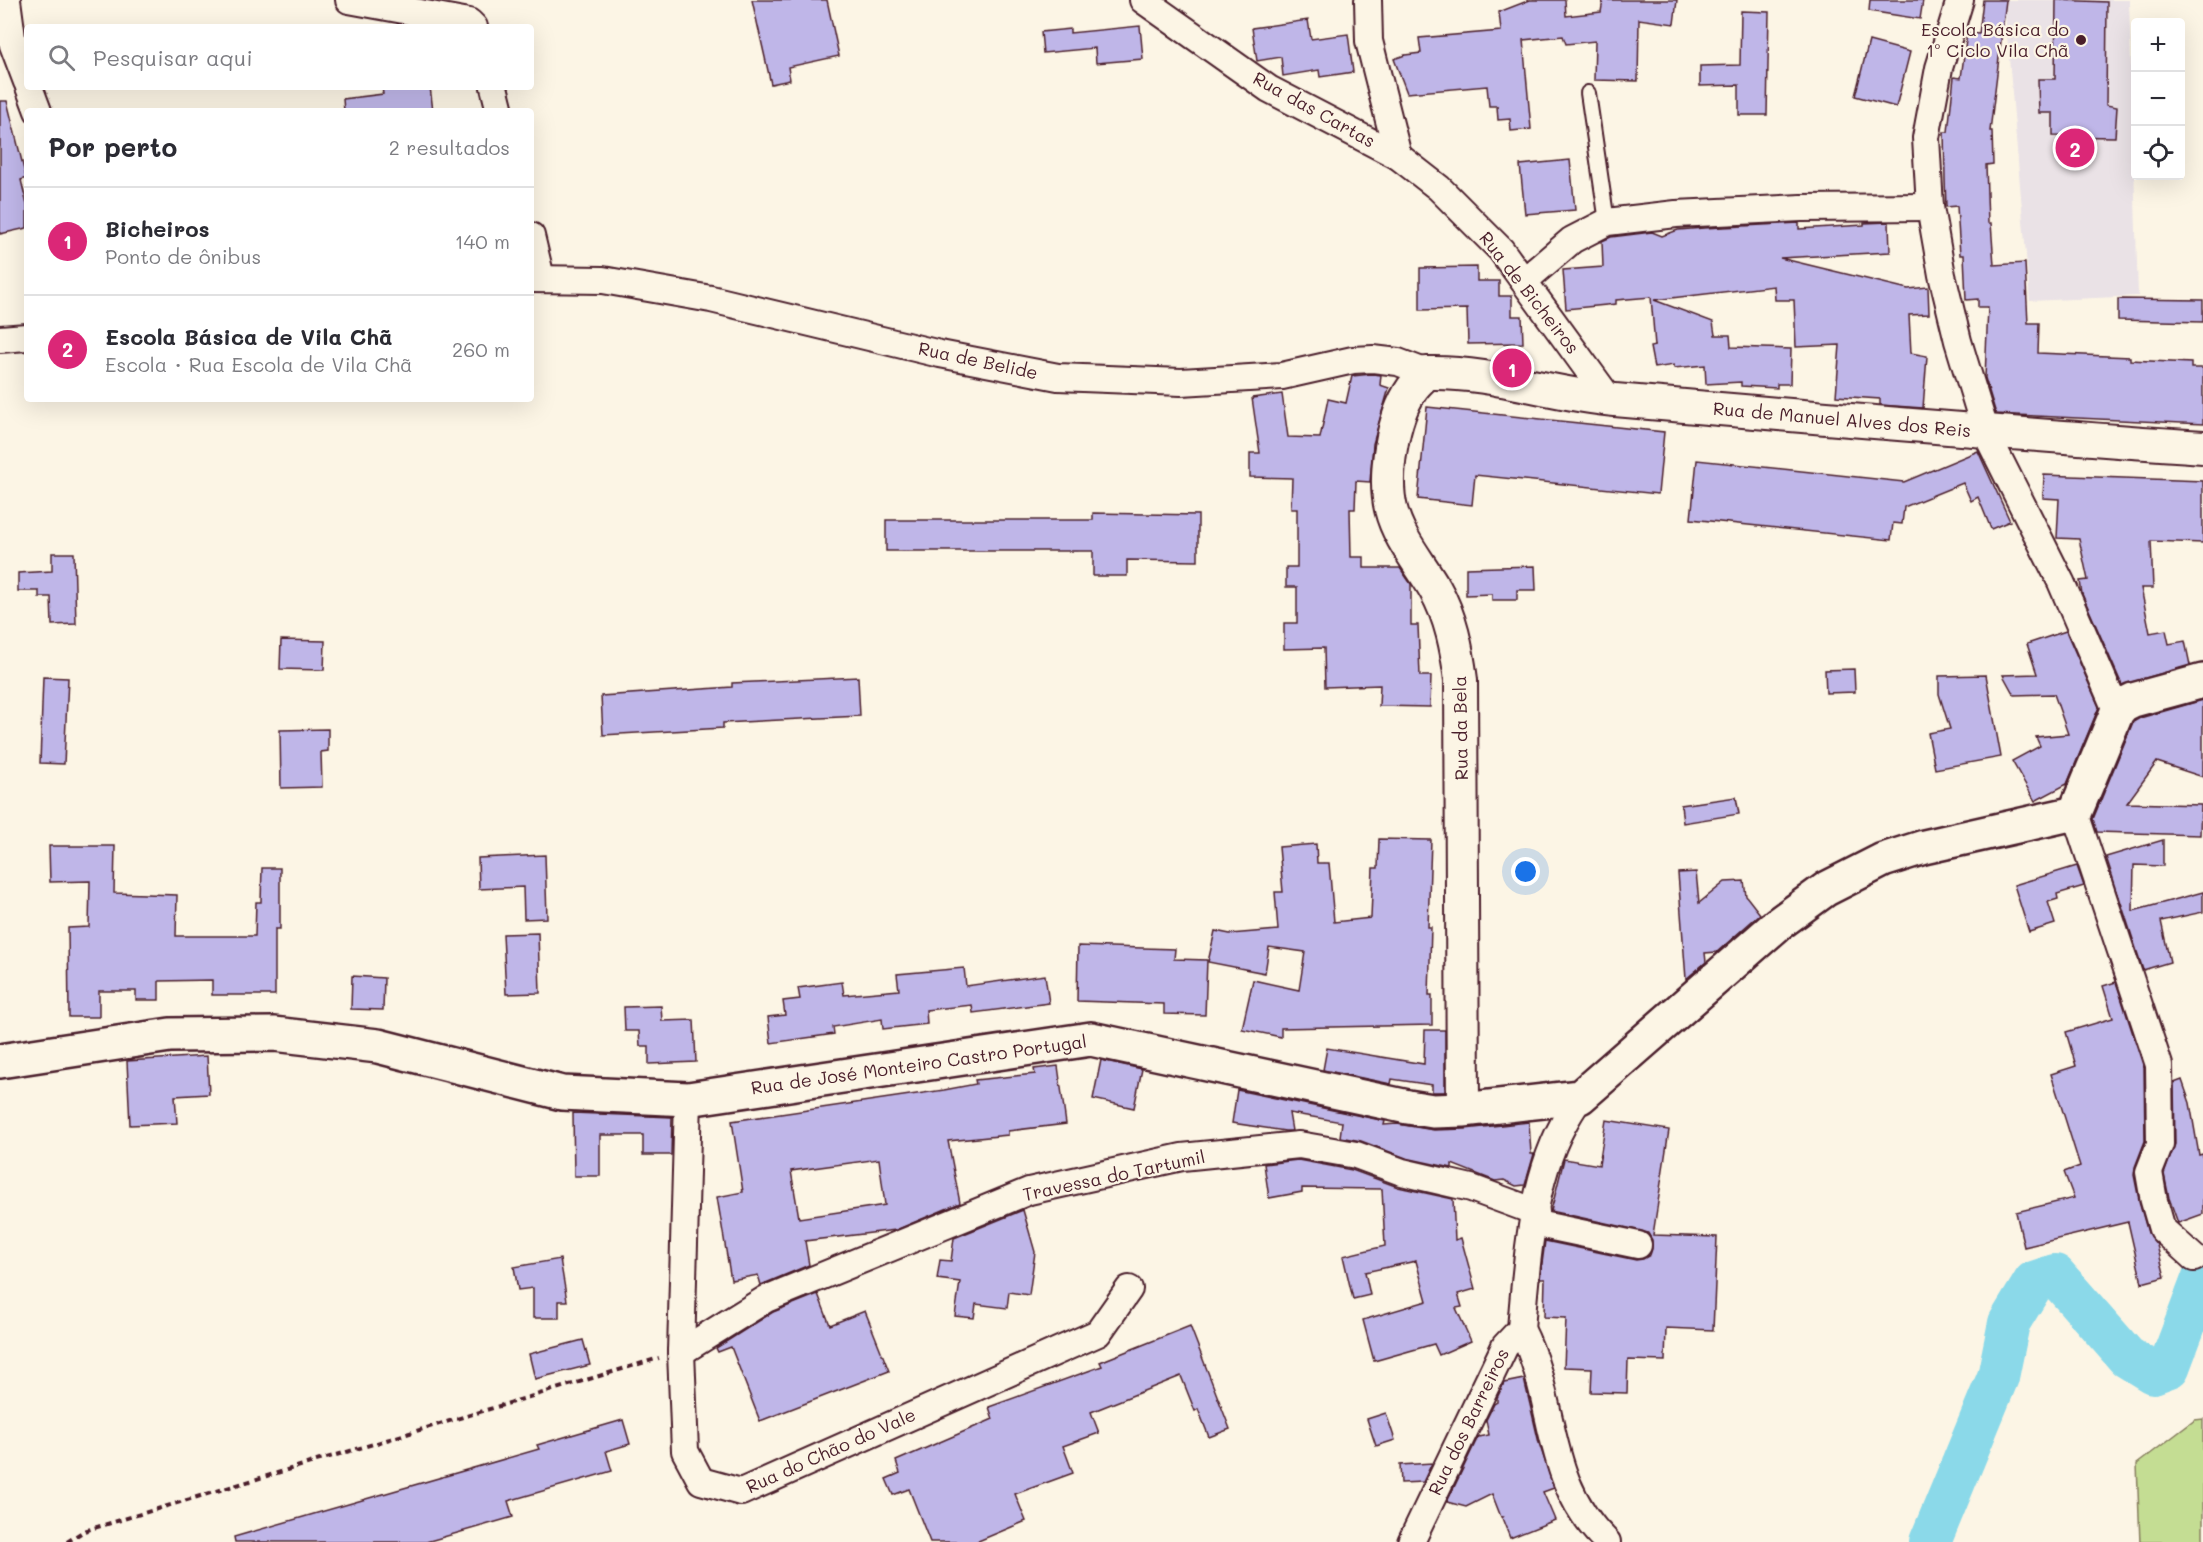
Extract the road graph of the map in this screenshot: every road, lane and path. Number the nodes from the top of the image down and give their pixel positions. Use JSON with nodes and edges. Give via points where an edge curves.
{"nodes":[{"id":1,"x":7,"y":0,"type":"edge"},
{"id":2,"x":349,"y":0,"type":"edge"},
{"id":3,"x":1143,"y":0,"type":"edge"},
{"id":4,"x":1368,"y":0,"type":"edge"},
{"id":5,"x":1960,"y":0,"type":"edge"},
{"id":6,"x":471,"y":24,"type":"edge"},
{"id":7,"x":24,"y":74,"type":"edge"},
{"id":8,"x":30,"y":90,"type":"edge"},
{"id":9,"x":495,"y":90,"type":"edge"},
{"id":10,"x":1588,"y":93,"type":"dead end"},
{"id":11,"x":37,"y":108,"type":"edge"},
{"id":12,"x":499,"y":108,"type":"edge"},
{"id":13,"x":1398,"y":156,"type":"junction"},
{"id":14,"x":1930,"y":207,"type":"junction"},
{"id":15,"x":1607,"y":222,"type":"junction"},
{"id":16,"x":534,"y":261,"type":"edge"},
{"id":17,"x":536,"y":278,"type":"edge"},
{"id":18,"x":1524,"y":280,"type":"junction"},
{"id":19,"x":24,"y":337,"type":"edge"},
{"id":20,"x":0,"y":339,"type":"edge"},
{"id":21,"x":1427,"y":373,"type":"junction"},
{"id":22,"x":1610,"y":400,"type":"junction"},
{"id":23,"x":1986,"y":432,"type":"junction"},
{"id":24,"x":2203,"y":447,"type":"edge"},
{"id":25,"x":2203,"y":681,"type":"edge"},
{"id":26,"x":2117,"y":712,"type":"junction"},
{"id":27,"x":2075,"y":813,"type":"junction"},
{"id":28,"x":0,"y":1061,"type":"edge"},
{"id":29,"x":1580,"y":1097,"type":"junction"},
{"id":30,"x":688,"y":1099,"type":"junction"},
{"id":31,"x":1463,"y":1110,"type":"junction"},
{"id":32,"x":1534,"y":1217,"type":"junction"},
{"id":33,"x":1638,"y":1245,"type":"dead end"},
{"id":34,"x":2194,"y":1258,"type":"dead end"},
{"id":35,"x":1129,"y":1289,"type":"dead end"},
{"id":36,"x":1521,"y":1329,"type":"junction"},
{"id":37,"x":681,"y":1352,"type":"junction"},
{"id":38,"x":68,"y":1542,"type":"edge"},
{"id":39,"x":1411,"y":1542,"type":"edge"},
{"id":40,"x":1607,"y":1542,"type":"edge"}],
"edges":[{"from":1,"to":7,"type":"street","via":[[13,45]]},
{"from":2,"to":6,"type":"street"},
{"from":3,"to":13,"type":"street","name":"Rua das Cartas","via":[[1269,89]]},
{"from":4,"to":13,"type":"street","via":[[1369,41]]},
{"from":5,"to":14,"type":"street","via":[[1939,68],[1926,138]]},
{"from":8,"to":11,"type":"street"},
{"from":9,"to":12,"type":"street"},
{"from":10,"to":15,"type":"lane"},
{"from":13,"to":18,"type":"street","name":"Rua de Bicheiros","via":[[1439,188],[1501,250]]},
{"from":14,"to":15,"type":"street","via":[[1801,208]]},
{"from":14,"to":23,"type":"street","via":[[1958,341]]},
{"from":15,"to":18,"type":"street","via":[[1572,240]]},
{"from":16,"to":17,"type":"street"},
{"from":17,"to":21,"type":"street","name":"Rua de Belide","via":[[603,280],[711,299],[940,354],[1058,377],[1181,382],[1271,377],[1373,359],[1398,362]]},
{"from":18,"to":22,"type":"street","name":"Rua de Bicheiros"},
{"from":19,"to":20,"type":"street"},
{"from":21,"to":22,"type":"street","name":"Rua de Manuel Alves dos Reis","via":[[1453,372]]},
{"from":21,"to":31,"type":"street","name":"Rua da Bela","via":[[1412,389],[1401,411],[1388,477],[1391,510],[1451,626],[1461,680]]},
{"from":22,"to":23,"type":"street","name":"Rua de Manuel Alves dos Reis"},
{"from":23,"to":24,"type":"street"},
{"from":23,"to":26,"type":"street","name":"Rua de Manuel Alves dos Reis","via":[[2061,582]]},
{"from":25,"to":26,"type":"main road","via":[[2133,700]]},
{"from":26,"to":27,"type":"main road"},
{"from":27,"to":29,"type":"main road","via":[[1924,847],[1883,860],[1826,889],[1778,924]]},
{"from":27,"to":34,"type":"street","via":[[2159,1065],[2160,1144],[2149,1172],[2154,1201],[2162,1229]]},
{"from":28,"to":30,"type":"main road","name":"Rua de José Monteiro Castro Portugal","via":[[170,1035],[274,1034],[378,1046],[562,1093]]},
{"from":29,"to":31,"type":"main road","name":"Rua de José Monteiro Castro Portugal"},
{"from":29,"to":32,"type":"street","name":"Rua dos Barreiros","via":[[1549,1158]]},
{"from":30,"to":31,"type":"main road","name":"Rua de José Monteiro Castro Portugal","via":[[1091,1039],[1408,1107]]},
{"from":30,"to":37,"type":"street","name":"Rua do Chão do Vale"},
{"from":32,"to":33,"type":"street","name":"Travessa do Tartumil"},
{"from":32,"to":36,"type":"street","name":"Rua dos Barreiros"},
{"from":32,"to":37,"type":"street","name":"Travessa do Tartumil","via":[[1471,1188],[1402,1172],[1356,1155],[1299,1145],[1182,1157],[1029,1191],[766,1299]]},
{"from":35,"to":37,"type":"street","name":"Rua do Chão do Vale","via":[[1098,1333],[741,1492],[701,1481],[685,1451]]},
{"from":36,"to":39,"type":"street","name":"Rua dos Barreiros","via":[[1505,1346]]},
{"from":36,"to":40,"type":"street","via":[[1533,1352],[1557,1457],[1579,1509]]},
{"from":37,"to":38,"type":"path","via":[[84,1531]]}]}
